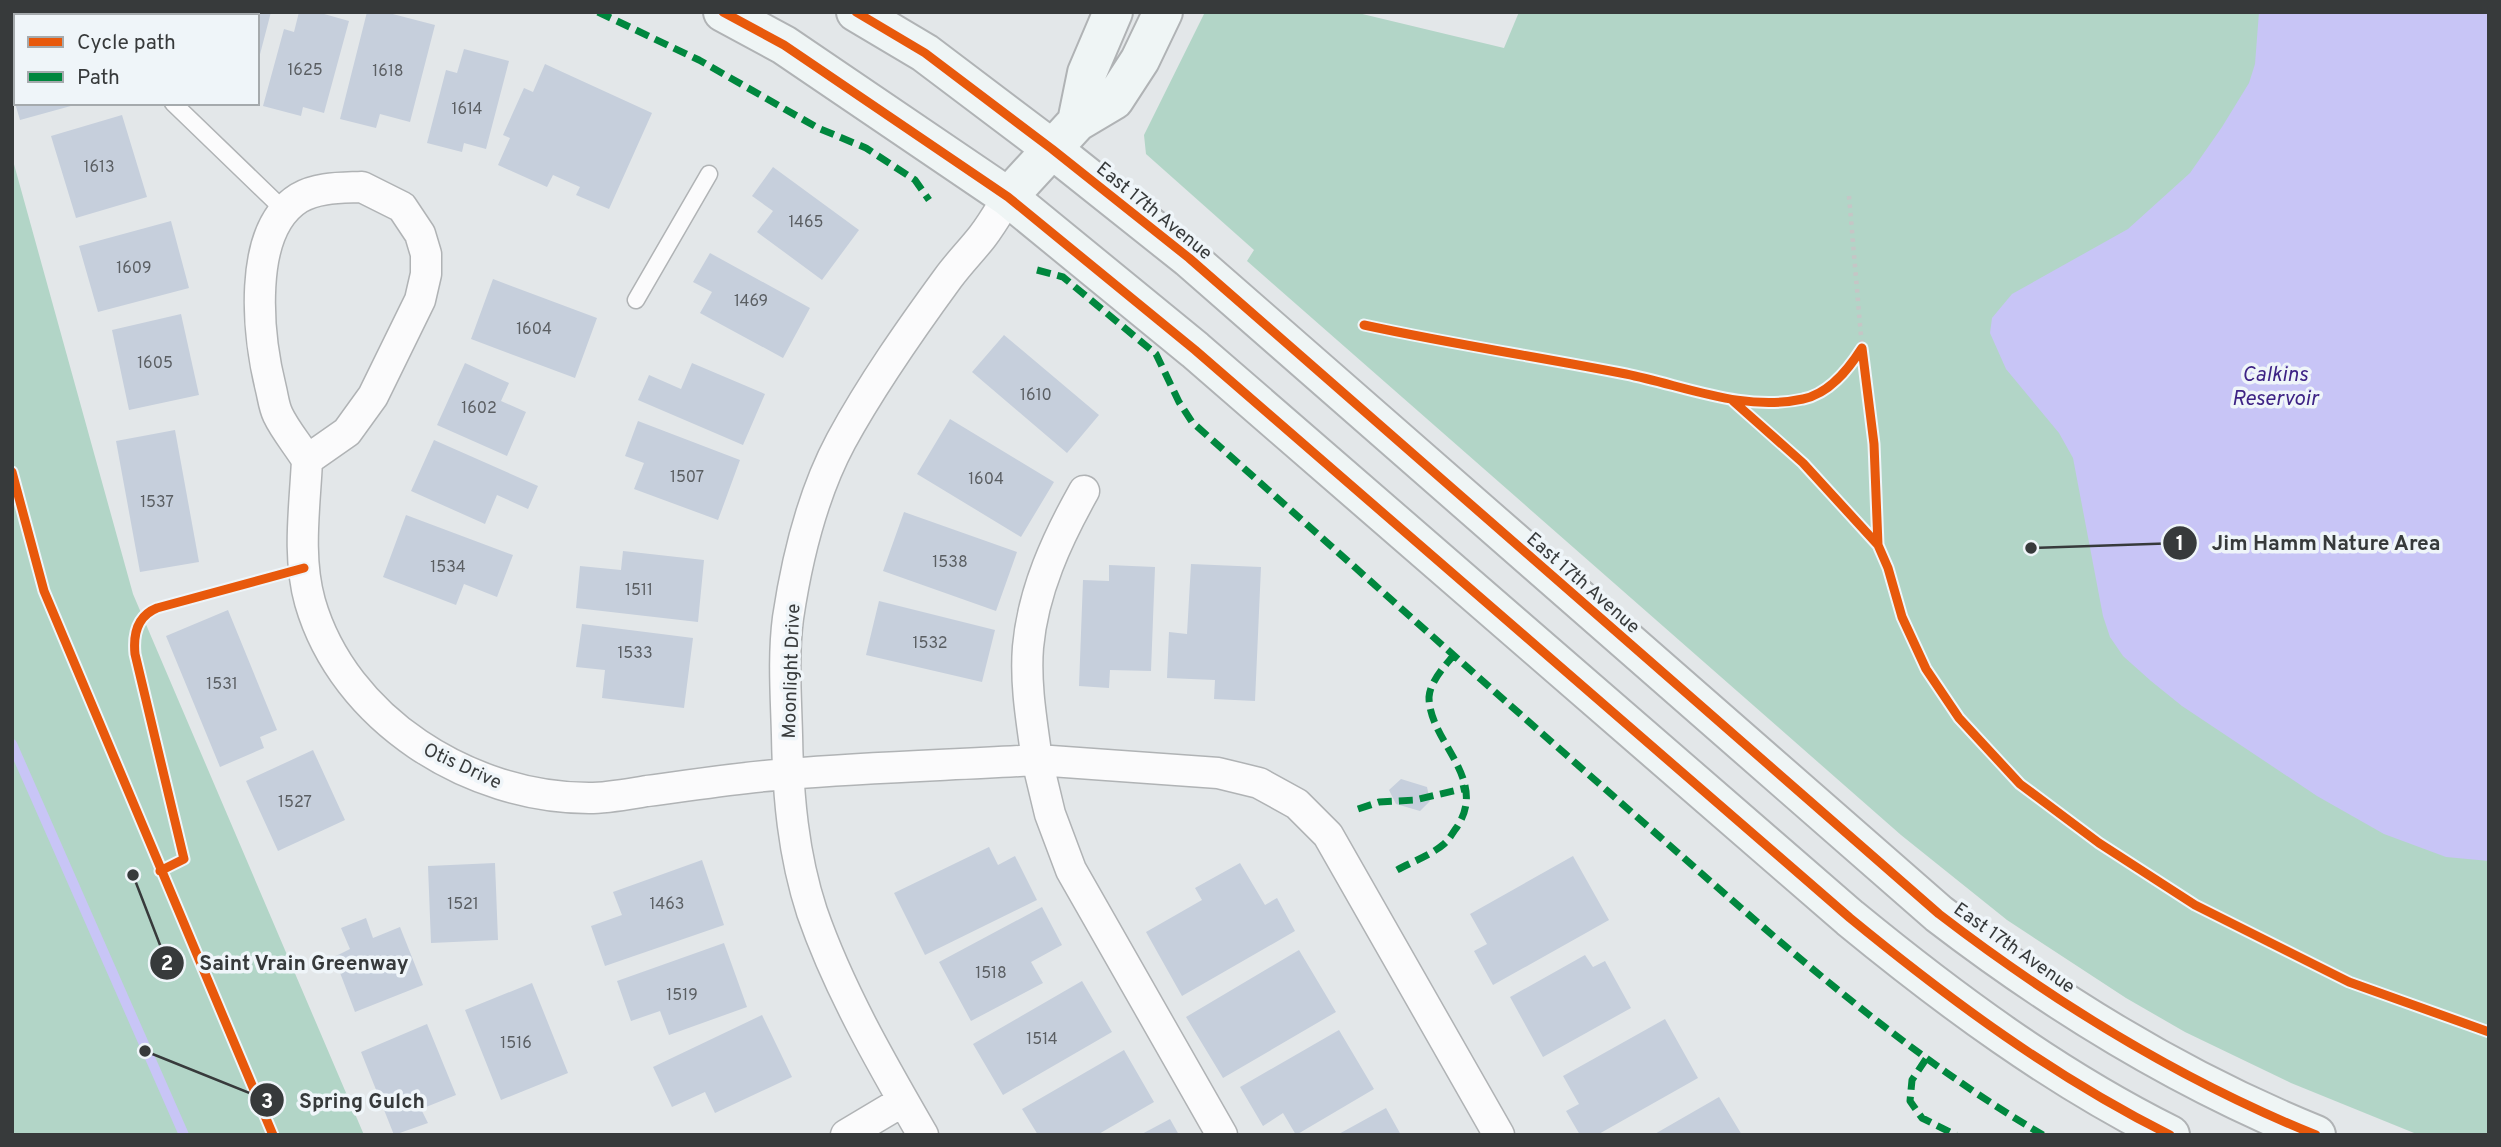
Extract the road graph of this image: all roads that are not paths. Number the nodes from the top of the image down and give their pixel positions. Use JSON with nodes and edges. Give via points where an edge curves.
{"nodes":[{"id":1,"x":723,"y":12,"type":"edge"},
{"id":2,"x":856,"y":12,"type":"edge"},
{"id":3,"x":1113,"y":12,"type":"edge"},
{"id":4,"x":1163,"y":12,"type":"edge"},
{"id":5,"x":175,"y":105,"type":"edge"},
{"id":6,"x":1064,"y":135,"type":"junction"},
{"id":7,"x":709,"y":174,"type":"dead end"},
{"id":8,"x":1008,"y":197,"type":"junction"},
{"id":9,"x":286,"y":212,"type":"junction"},
{"id":10,"x":636,"y":300,"type":"dead end"},
{"id":11,"x":307,"y":460,"type":"junction"},
{"id":12,"x":1084,"y":491,"type":"dead end"},
{"id":13,"x":1037,"y":760,"type":"junction"},
{"id":14,"x":788,"y":774,"type":"junction"},
{"id":15,"x":903,"y":1101,"type":"junction"},
{"id":16,"x":846,"y":1135,"type":"edge"},
{"id":17,"x":923,"y":1135,"type":"edge"},
{"id":18,"x":1222,"y":1135,"type":"edge"},
{"id":19,"x":1499,"y":1135,"type":"edge"},
{"id":20,"x":2170,"y":1135,"type":"edge"},
{"id":21,"x":2316,"y":1135,"type":"edge"}],
"edges":[{"from":1,"to":8,"type":"main road","via":[[784,45]]},
{"from":2,"to":6,"type":"main road","name":"East 17th Avenue"},
{"from":3,"to":6,"type":"main road"},
{"from":4,"to":6,"type":"main road","via":[[1114,100]]},
{"from":5,"to":9,"type":"lane"},
{"from":6,"to":8,"type":"main road"},
{"from":6,"to":21,"type":"main road","name":"East 17th Avenue","via":[[1188,258],[1939,914],[2009,967],[2115,1035],[2228,1096]]},
{"from":7,"to":10,"type":"lane"},
{"from":8,"to":14,"type":"street","name":"Moonlight Drive","via":[[892,358],[820,485],[788,620]]},
{"from":8,"to":20,"type":"main road","via":[[1195,349],[1914,970],[2052,1067]]},
{"from":9,"to":11,"type":"street","via":[[275,222],[265,251],[259,308],[265,364],[278,415]]},
{"from":9,"to":11,"type":"street","via":[[299,199],[329,188],[362,187],[402,207],[420,234],[426,254],[420,300],[373,396],[347,432]]},
{"from":11,"to":14,"type":"street","name":"Otis Drive","via":[[302,561],[310,602],[330,651],[346,675],[410,740],[471,773],[559,797],[592,798]]},
{"from":12,"to":13,"type":"street","via":[[1061,532],[1034,612],[1028,648]]},
{"from":13,"to":14,"type":"street","name":"Otis Drive"},
{"from":13,"to":18,"type":"street","via":[[1050,814],[1071,870]]},
{"from":13,"to":19,"type":"street","name":"Otis Drive","via":[[1218,774],[1259,783],[1297,804],[1328,835]]},
{"from":14,"to":15,"type":"street","name":"Moonlight Drive","via":[[793,834],[812,912],[847,994]]},
{"from":15,"to":16,"type":"street"},
{"from":15,"to":17,"type":"street","name":"Moonlight Drive"}]}
